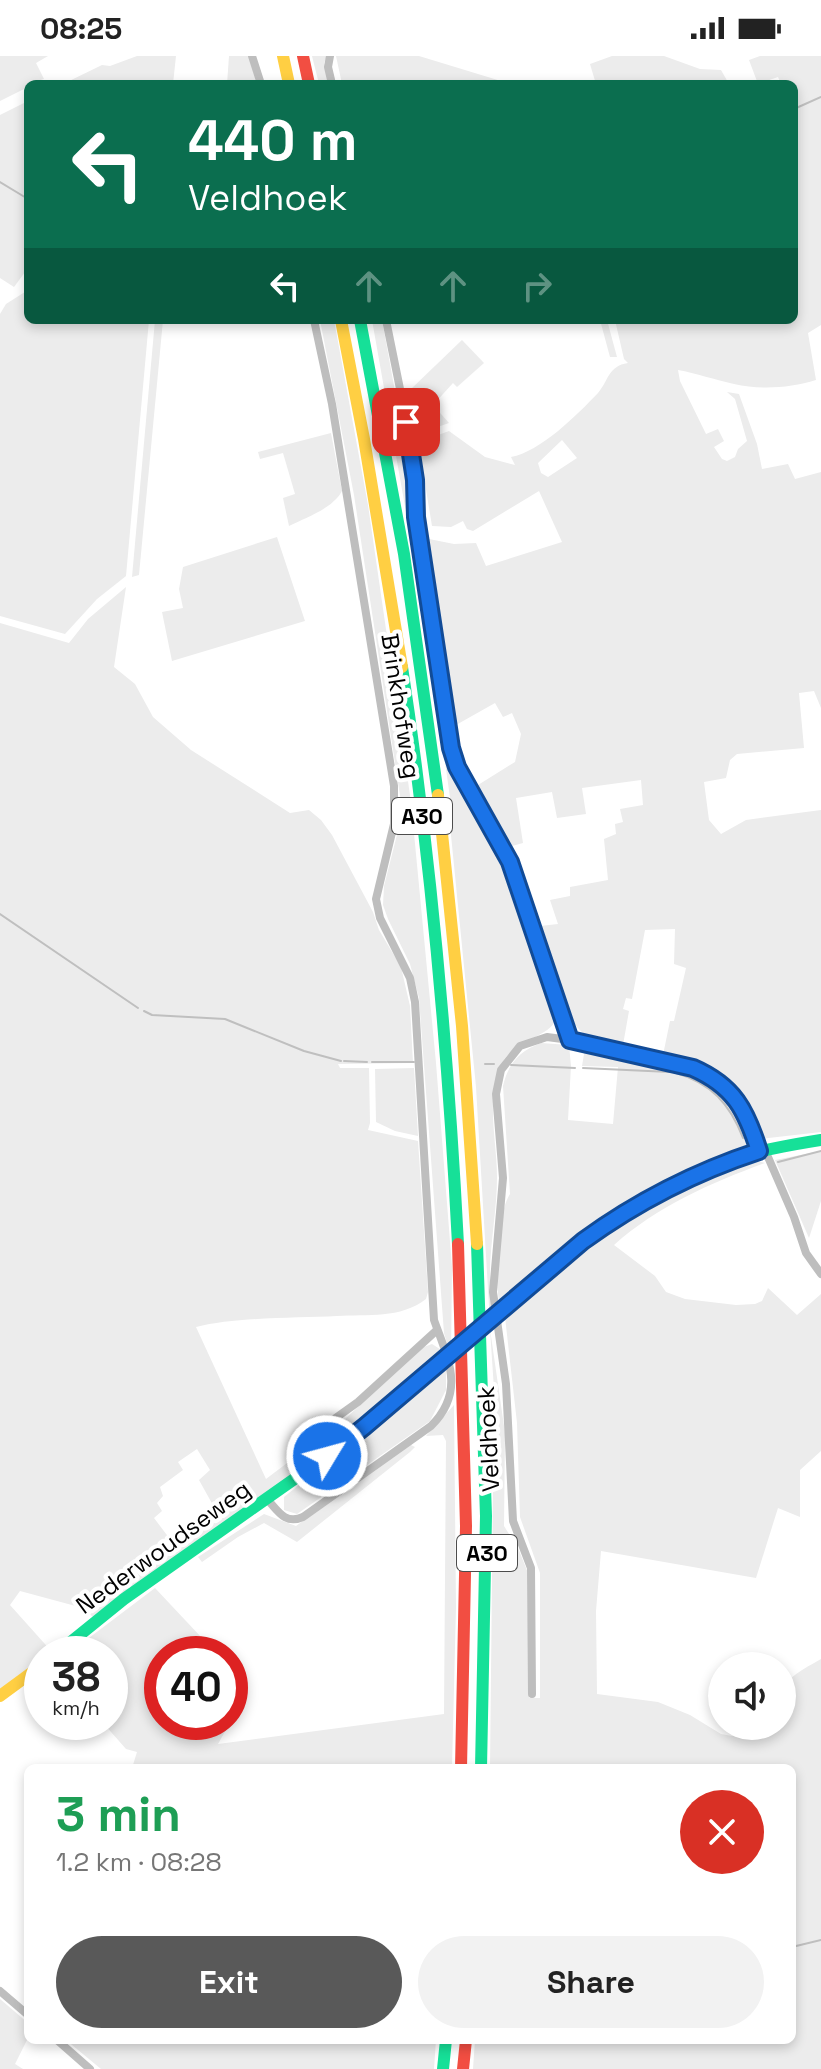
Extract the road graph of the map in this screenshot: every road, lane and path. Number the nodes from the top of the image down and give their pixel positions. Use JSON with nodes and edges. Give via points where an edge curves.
{"nodes":[{"id":1,"x":252,"y":56,"type":"edge"},
{"id":2,"x":283,"y":56,"type":"edge"},
{"id":3,"x":303,"y":56,"type":"edge"},
{"id":4,"x":330,"y":56,"type":"edge"},
{"id":5,"x":260,"y":80,"type":"edge"},
{"id":6,"x":288,"y":80,"type":"edge"},
{"id":7,"x":308,"y":80,"type":"edge"},
{"id":8,"x":331,"y":80,"type":"edge"},
{"id":9,"x":315,"y":324,"type":"edge"},
{"id":10,"x":342,"y":324,"type":"edge"},
{"id":11,"x":361,"y":324,"type":"edge"},
{"id":12,"x":387,"y":324,"type":"edge"},
{"id":13,"x":570,"y":1040,"type":"junction"},
{"id":14,"x":821,"y":1140,"type":"edge"},
{"id":15,"x":762,"y":1151,"type":"junction"},
{"id":16,"x":821,"y":1274,"type":"edge"},
{"id":17,"x":437,"y":1330,"type":"junction"},
{"id":18,"x":316,"y":1432,"type":"dead end"},
{"id":19,"x":267,"y":1499,"type":"junction"},
{"id":20,"x":78,"y":1636,"type":"edge"},
{"id":21,"x":24,"y":1678,"type":"edge"},
{"id":22,"x":532,"y":1694,"type":"dead end"},
{"id":23,"x":0,"y":1696,"type":"edge"},
{"id":24,"x":461,"y":1764,"type":"edge"},
{"id":25,"x":481,"y":1764,"type":"edge"},
{"id":26,"x":0,"y":1991,"type":"edge"},
{"id":27,"x":24,"y":2012,"type":"edge"},
{"id":28,"x":62,"y":2044,"type":"edge"},
{"id":29,"x":446,"y":2044,"type":"edge"},
{"id":30,"x":466,"y":2044,"type":"edge"},
{"id":31,"x":90,"y":2069,"type":"edge"},
{"id":32,"x":443,"y":2069,"type":"edge"},
{"id":33,"x":463,"y":2069,"type":"edge"}],
"edges":[{"from":1,"to":5,"type":"street"},
{"from":2,"to":6,"type":"main road"},
{"from":3,"to":7,"type":"main road"},
{"from":4,"to":8,"type":"street"},
{"from":9,"to":17,"type":"street","name":"Brinkhofweg","via":[[394,786],[394,824],[376,899],[415,1002]]},
{"from":10,"to":24,"type":"main road","number":"A30","via":[[423,820],[455,1176],[466,1540]]},
{"from":11,"to":25,"type":"main road","number":"A30","via":[[404,557],[461,995],[483,1338],[487,1542]]},
{"from":12,"to":13,"type":"street","via":[[411,443],[416,517],[451,748],[510,862]]},
{"from":13,"to":15,"type":"street","name":"Veldhoek","via":[[706,1074],[739,1102]]},
{"from":13,"to":22,"type":"street","name":"Veldhoek","via":[[547,1037],[520,1046],[501,1070],[496,1094],[503,1178],[493,1292],[506,1384],[513,1521],[531,1568]]},
{"from":14,"to":15,"type":"main road","name":"Nederwoudseweg"},
{"from":15,"to":16,"type":"street","via":[[806,1253]]},
{"from":15,"to":19,"type":"main road","name":"Nederwoudseweg","bridge":true,"via":[[640,1202],[583,1241],[364,1427]]},
{"from":17,"to":18,"type":"street","via":[[358,1402]]},
{"from":17,"to":19,"type":"street","name":"Brinkhofweg","via":[[452,1380],[437,1420],[298,1519],[285,1518]]},
{"from":19,"to":20,"type":"main road","name":"Nederwoudseweg"},
{"from":21,"to":23,"type":"main road"},
{"from":26,"to":27,"type":"street"},
{"from":28,"to":31,"type":"street"},
{"from":29,"to":32,"type":"main road"},
{"from":30,"to":33,"type":"main road"}]}
